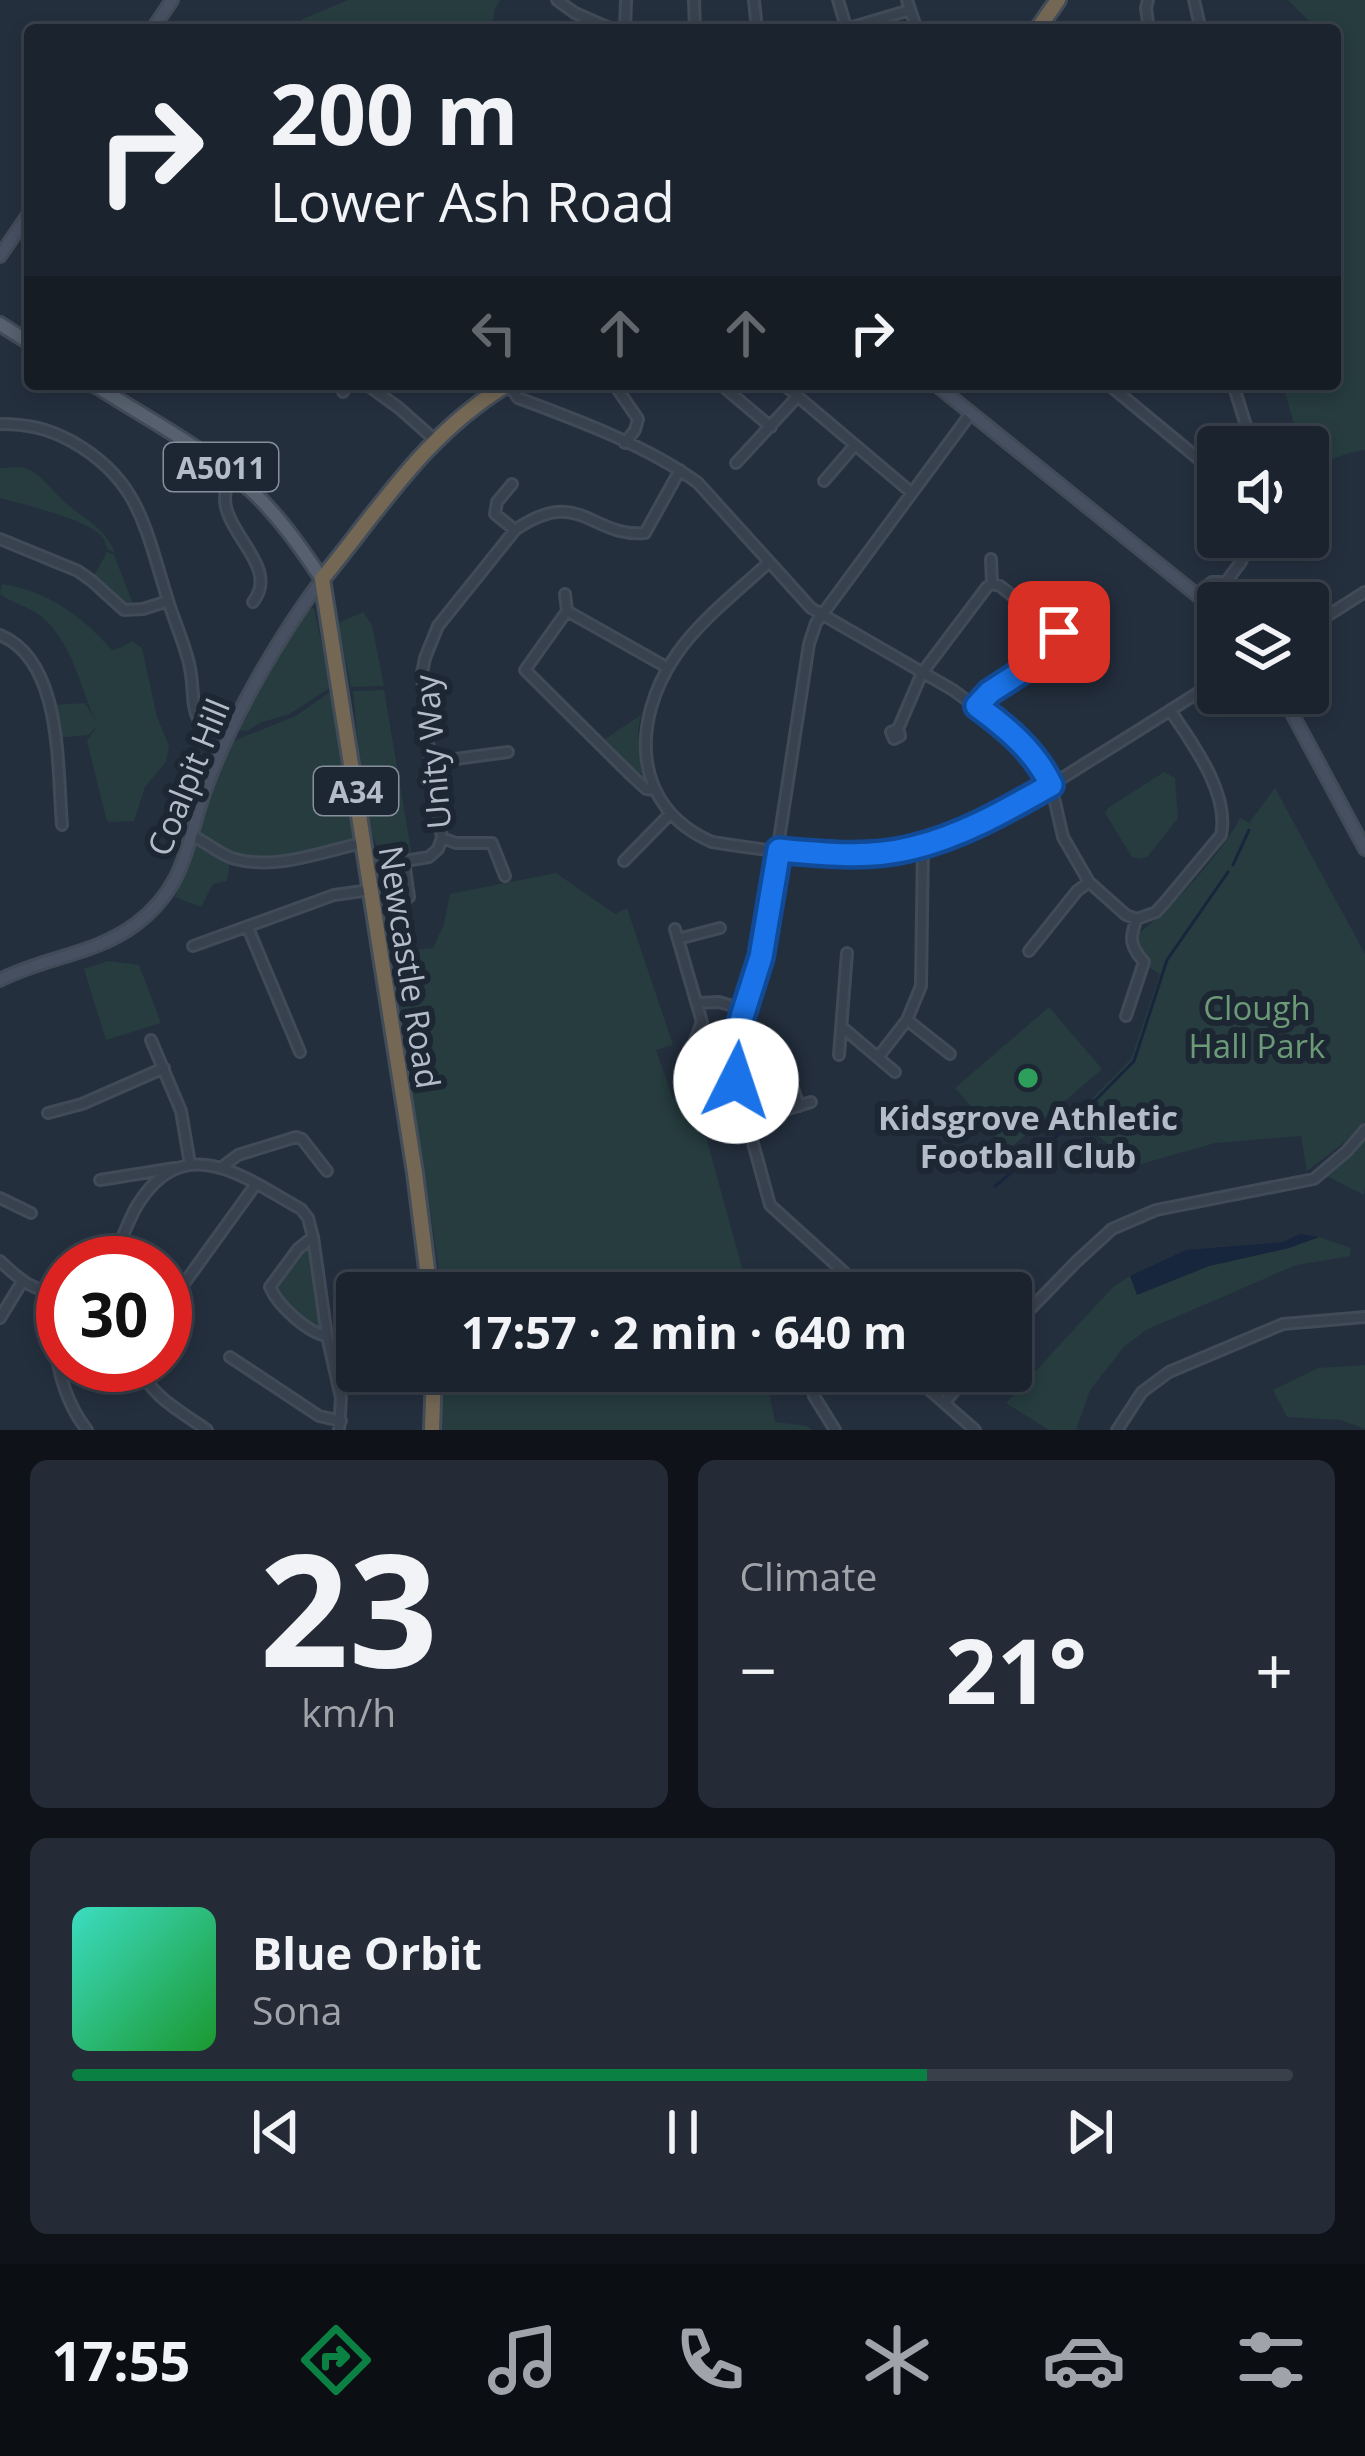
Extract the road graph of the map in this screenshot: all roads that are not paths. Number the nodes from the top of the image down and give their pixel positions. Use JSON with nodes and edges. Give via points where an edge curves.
{"nodes":[{"id":1,"x":557,"y":0,"type":"edge"},
{"id":2,"x":908,"y":5,"type":"edge"},
{"id":3,"x":604,"y":24,"type":"edge"},
{"id":4,"x":861,"y":24,"type":"edge"},
{"id":5,"x":24,"y":221,"type":"edge"},
{"id":6,"x":0,"y":256,"type":"edge"},
{"id":7,"x":102,"y":390,"type":"edge"},
{"id":8,"x":374,"y":390,"type":"edge"},
{"id":9,"x":498,"y":390,"type":"edge"},
{"id":10,"x":512,"y":390,"type":"edge"},
{"id":11,"x":618,"y":390,"type":"edge"},
{"id":12,"x":727,"y":390,"type":"edge"},
{"id":13,"x":790,"y":390,"type":"edge"},
{"id":14,"x":942,"y":390,"type":"edge"},
{"id":15,"x":1115,"y":390,"type":"edge"},
{"id":16,"x":1236,"y":390,"type":"edge"},
{"id":17,"x":798,"y":396,"type":"junction"},
{"id":18,"x":970,"y":413,"type":"junction"},
{"id":19,"x":0,"y":424,"type":"edge"},
{"id":20,"x":1246,"y":426,"type":"edge"},
{"id":21,"x":771,"y":427,"type":"junction"},
{"id":22,"x":435,"y":440,"type":"junction"},
{"id":23,"x":625,"y":443,"type":"junction"},
{"id":24,"x":855,"y":446,"type":"junction"},
{"id":25,"x":1197,"y":458,"type":"edge"},
{"id":26,"x":736,"y":463,"type":"dead end"},
{"id":27,"x":680,"y":470,"type":"junction"},
{"id":28,"x":233,"y":475,"type":"junction"},
{"id":29,"x":824,"y":481,"type":"dead end"},
{"id":30,"x":512,"y":484,"type":"dead end"},
{"id":31,"x":912,"y":493,"type":"junction"},
{"id":32,"x":515,"y":530,"type":"junction"},
{"id":33,"x":0,"y":539,"type":"edge"},
{"id":34,"x":1243,"y":558,"type":"edge"},
{"id":35,"x":991,"y":559,"type":"dead end"},
{"id":36,"x":768,"y":563,"type":"junction"},
{"id":37,"x":322,"y":579,"type":"junction"},
{"id":38,"x":1226,"y":582,"type":"edge"},
{"id":39,"x":992,"y":584,"type":"junction"},
{"id":40,"x":1365,"y":592,"type":"edge"},
{"id":41,"x":565,"y":594,"type":"dead end"},
{"id":42,"x":1196,"y":594,"type":"edge"},
{"id":43,"x":168,"y":601,"type":"junction"},
{"id":44,"x":306,"y":601,"type":"junction"},
{"id":45,"x":253,"y":602,"type":"dead end"},
{"id":46,"x":326,"y":604,"type":"junction"},
{"id":47,"x":567,"y":611,"type":"junction"},
{"id":48,"x":1329,"y":615,"type":"edge"},
{"id":49,"x":821,"y":616,"type":"junction"},
{"id":50,"x":0,"y":635,"type":"edge"},
{"id":51,"x":1089,"y":639,"type":"dead end"},
{"id":52,"x":1064,"y":640,"type":"junction"},
{"id":53,"x":668,"y":668,"type":"junction"},
{"id":54,"x":922,"y":673,"type":"junction"},
{"id":55,"x":1197,"y":693,"type":"edge"},
{"id":56,"x":977,"y":706,"type":"junction"},
{"id":57,"x":1170,"y":710,"type":"junction"},
{"id":58,"x":1293,"y":714,"type":"edge"},
{"id":59,"x":898,"y":729,"type":"dead end"},
{"id":60,"x":225,"y":743,"type":"junction"},
{"id":61,"x":508,"y":752,"type":"dead end"},
{"id":62,"x":433,"y":762,"type":"junction"},
{"id":63,"x":1051,"y":785,"type":"junction"},
{"id":64,"x":654,"y":790,"type":"junction"},
{"id":65,"x":670,"y":814,"type":"junction"},
{"id":66,"x":62,"y":824,"type":"dead end"},
{"id":67,"x":192,"y":836,"type":"junction"},
{"id":68,"x":442,"y":838,"type":"junction"},
{"id":69,"x":1364,"y":842,"type":"edge"},
{"id":70,"x":363,"y":843,"type":"junction"},
{"id":71,"x":922,"y":845,"type":"junction"},
{"id":72,"x":779,"y":850,"type":"junction"},
{"id":73,"x":404,"y":861,"type":"junction"},
{"id":74,"x":624,"y":861,"type":"dead end"},
{"id":75,"x":366,"y":867,"type":"junction"},
{"id":76,"x":501,"y":873,"type":"dead end"},
{"id":77,"x":1089,"y":882,"type":"junction"},
{"id":78,"x":370,"y":890,"type":"junction"},
{"id":79,"x":408,"y":897,"type":"dead end"},
{"id":80,"x":1137,"y":919,"type":"junction"},
{"id":81,"x":248,"y":928,"type":"junction"},
{"id":82,"x":720,"y":928,"type":"dead end"},
{"id":83,"x":193,"y":946,"type":"dead end"},
{"id":84,"x":1029,"y":951,"type":"dead end"},
{"id":85,"x":847,"y":953,"type":"dead end"},
{"id":86,"x":0,"y":980,"type":"edge"},
{"id":87,"x":698,"y":1003,"type":"junction"},
{"id":88,"x":743,"y":1009,"type":"junction"},
{"id":89,"x":1126,"y":1016,"type":"dead end"},
{"id":90,"x":907,"y":1020,"type":"junction"},
{"id":91,"x":841,"y":1027,"type":"junction"},
{"id":92,"x":152,"y":1040,"type":"dead end"},
{"id":93,"x":300,"y":1052,"type":"dead end"},
{"id":94,"x":950,"y":1054,"type":"dead end"},
{"id":95,"x":839,"y":1055,"type":"dead end"},
{"id":96,"x":678,"y":1056,"type":"dead end"},
{"id":97,"x":879,"y":1056,"type":"junction"},
{"id":98,"x":164,"y":1068,"type":"junction"},
{"id":99,"x":895,"y":1072,"type":"dead end"},
{"id":100,"x":794,"y":1088,"type":"dead end"},
{"id":101,"x":811,"y":1102,"type":"dead end"},
{"id":102,"x":799,"y":1106,"type":"junction"},
{"id":103,"x":48,"y":1113,"type":"dead end"},
{"id":104,"x":745,"y":1122,"type":"junction"},
{"id":105,"x":1365,"y":1130,"type":"edge"},
{"id":106,"x":190,"y":1164,"type":"junction"},
{"id":107,"x":222,"y":1167,"type":"junction"},
{"id":108,"x":175,"y":1168,"type":"junction"},
{"id":109,"x":327,"y":1172,"type":"dead end"},
{"id":110,"x":100,"y":1180,"type":"dead end"},
{"id":111,"x":256,"y":1184,"type":"junction"},
{"id":112,"x":0,"y":1198,"type":"edge"},
{"id":113,"x":31,"y":1214,"type":"dead end"},
{"id":114,"x":122,"y":1236,"type":"edge"},
{"id":115,"x":314,"y":1238,"type":"junction"},
{"id":116,"x":0,"y":1261,"type":"edge"},
{"id":117,"x":839,"y":1269,"type":"junction"},
{"id":118,"x":427,"y":1272,"type":"edge"},
{"id":119,"x":836,"y":1272,"type":"edge"},
{"id":120,"x":843,"y":1272,"type":"edge"},
{"id":121,"x":192,"y":1273,"type":"edge"},
{"id":122,"x":22,"y":1282,"type":"junction"},
{"id":123,"x":36,"y":1290,"type":"edge"},
{"id":124,"x":1032,"y":1307,"type":"edge"},
{"id":125,"x":1365,"y":1317,"type":"edge"},
{"id":126,"x":0,"y":1318,"type":"edge"},
{"id":127,"x":328,"y":1336,"type":"junction"},
{"id":128,"x":230,"y":1357,"type":"dead end"},
{"id":129,"x":67,"y":1392,"type":"edge"},
{"id":130,"x":155,"y":1392,"type":"edge"},
{"id":131,"x":433,"y":1392,"type":"edge"},
{"id":132,"x":813,"y":1392,"type":"edge"},
{"id":133,"x":933,"y":1392,"type":"edge"},
{"id":134,"x":953,"y":1392,"type":"edge"},
{"id":135,"x":945,"y":1402,"type":"junction"},
{"id":136,"x":340,"y":1425,"type":"edge"},
{"id":137,"x":87,"y":1430,"type":"edge"},
{"id":138,"x":207,"y":1430,"type":"edge"},
{"id":139,"x":432,"y":1430,"type":"edge"},
{"id":140,"x":835,"y":1430,"type":"edge"},
{"id":141,"x":975,"y":1430,"type":"edge"},
{"id":142,"x":1117,"y":1430,"type":"edge"}],
"edges":[{"from":1,"to":3,"type":"street"},
{"from":2,"to":4,"type":"street"},
{"from":5,"to":6,"type":"street"},
{"from":7,"to":28,"type":"main road","number":"A5011"},
{"from":8,"to":22,"type":"street"},
{"from":9,"to":22,"type":"highway"},
{"from":10,"to":23,"type":"street"},
{"from":11,"to":23,"type":"street","via":[[638,419]]},
{"from":12,"to":21,"type":"street"},
{"from":13,"to":17,"type":"street"},
{"from":14,"to":18,"type":"street"},
{"from":15,"to":25,"type":"street"},
{"from":16,"to":20,"type":"street"},
{"from":17,"to":21,"type":"street"},
{"from":17,"to":24,"type":"street"},
{"from":18,"to":31,"type":"street"},
{"from":18,"to":42,"type":"street"},
{"from":19,"to":43,"type":"street","via":[[48,430],[115,472],[134,501]]},
{"from":21,"to":26,"type":"street"},
{"from":22,"to":37,"type":"highway"},
{"from":23,"to":27,"type":"street"},
{"from":24,"to":29,"type":"street"},
{"from":24,"to":31,"type":"street"},
{"from":27,"to":32,"type":"street","via":[[645,533],[553,512]]},
{"from":27,"to":36,"type":"street"},
{"from":28,"to":37,"type":"main road","number":"A5011"},
{"from":28,"to":45,"type":"street","via":[[223,497],[259,568]]},
{"from":30,"to":32,"type":"street","via":[[495,514]]},
{"from":31,"to":49,"type":"street"},
{"from":32,"to":62,"type":"street","name":"Unity Way","via":[[437,626],[424,658]]},
{"from":33,"to":43,"type":"street","via":[[92,580],[124,610]]},
{"from":34,"to":38,"type":"street"},
{"from":35,"to":39,"type":"street"},
{"from":36,"to":49,"type":"street"},
{"from":36,"to":53,"type":"street"},
{"from":37,"to":44,"type":"street","name":"Coalpit Hill"},
{"from":37,"to":46,"type":"highway","name":"Newcastle Road","number":"A34"},
{"from":39,"to":52,"type":"street"},
{"from":39,"to":54,"type":"street"},
{"from":40,"to":48,"type":"street"},
{"from":41,"to":47,"type":"street"},
{"from":43,"to":60,"type":"street","via":[[188,658],[196,717]]},
{"from":44,"to":46,"type":"street"},
{"from":44,"to":60,"type":"street","name":"Coalpit Hill"},
{"from":46,"to":70,"type":"highway","name":"Newcastle Road","number":"A34"},
{"from":47,"to":53,"type":"street"},
{"from":47,"to":64,"type":"street","via":[[525,670]]},
{"from":49,"to":54,"type":"street"},
{"from":49,"to":72,"type":"street","via":[[809,644]]},
{"from":50,"to":66,"type":"street","via":[[30,658],[46,690]]},
{"from":51,"to":52,"type":"street"},
{"from":52,"to":56,"type":"street"},
{"from":53,"to":64,"type":"street","via":[[646,724]]},
{"from":54,"to":56,"type":"street"},
{"from":54,"to":59,"type":"street"},
{"from":55,"to":57,"type":"street"},
{"from":56,"to":63,"type":"street","via":[[1023,745]]},
{"from":57,"to":63,"type":"street"},
{"from":57,"to":80,"type":"street","via":[[1206,767],[1223,825],[1166,902]]},
{"from":58,"to":69,"type":"street"},
{"from":60,"to":67,"type":"street","name":"Coalpit Hill"},
{"from":61,"to":62,"type":"street"},
{"from":62,"to":68,"type":"street","name":"Unity Way"},
{"from":63,"to":71,"type":"street"},
{"from":63,"to":77,"type":"street","via":[[1063,837]]},
{"from":64,"to":65,"type":"street"},
{"from":65,"to":72,"type":"street","via":[[712,842]]},
{"from":65,"to":74,"type":"street"},
{"from":67,"to":70,"type":"street","via":[[232,859],[268,862]]},
{"from":67,"to":86,"type":"street","name":"Coalpit Hill","via":[[170,891],[135,925]]},
{"from":68,"to":73,"type":"street","name":"Unity Way","via":[[434,854]]},
{"from":68,"to":76,"type":"street","via":[[492,843]]},
{"from":70,"to":75,"type":"highway","name":"Newcastle Road","number":"A34"},
{"from":71,"to":72,"type":"street","via":[[848,855]]},
{"from":71,"to":90,"type":"street","via":[[921,986]]},
{"from":72,"to":88,"type":"street","via":[[761,957]]},
{"from":73,"to":75,"type":"street","name":"Unity Way"},
{"from":73,"to":79,"type":"street"},
{"from":75,"to":78,"type":"highway","name":"Newcastle Road","number":"A34"},
{"from":77,"to":80,"type":"street"},
{"from":77,"to":84,"type":"street"},
{"from":78,"to":81,"type":"street"},
{"from":78,"to":118,"type":"highway","name":"Newcastle Road","number":"A34"},
{"from":80,"to":89,"type":"street","via":[[1131,944],[1144,962]]},
{"from":81,"to":83,"type":"street"},
{"from":81,"to":93,"type":"street"},
{"from":82,"to":87,"type":"street","via":[[676,934]]},
{"from":85,"to":91,"type":"street"},
{"from":87,"to":88,"type":"street"},
{"from":87,"to":96,"type":"street","via":[[695,1054]]},
{"from":88,"to":104,"type":"street","via":[[734,1050]]},
{"from":90,"to":94,"type":"street"},
{"from":90,"to":97,"type":"street"},
{"from":91,"to":95,"type":"street"},
{"from":91,"to":97,"type":"street"},
{"from":92,"to":98,"type":"street"},
{"from":97,"to":99,"type":"street"},
{"from":98,"to":103,"type":"street"},
{"from":98,"to":106,"type":"street"},
{"from":100,"to":102,"type":"street"},
{"from":101,"to":102,"type":"street"},
{"from":102,"to":104,"type":"street"},
{"from":104,"to":117,"type":"street","via":[[770,1205]]},
{"from":105,"to":124,"type":"street","via":[[1314,1179],[1156,1210],[1112,1229]]},
{"from":106,"to":107,"type":"street"},
{"from":106,"to":108,"type":"street"},
{"from":107,"to":109,"type":"street","via":[[296,1136]]},
{"from":107,"to":111,"type":"street"},
{"from":108,"to":110,"type":"street"},
{"from":108,"to":114,"type":"street","via":[[143,1197]]},
{"from":111,"to":115,"type":"street","via":[[306,1213]]},
{"from":111,"to":121,"type":"street"},
{"from":112,"to":113,"type":"street"},
{"from":115,"to":127,"type":"street"},
{"from":115,"to":127,"type":"street","via":[[270,1287]]},
{"from":116,"to":122,"type":"street"},
{"from":117,"to":119,"type":"street"},
{"from":117,"to":120,"type":"street"},
{"from":122,"to":123,"type":"street"},
{"from":122,"to":126,"type":"street"},
{"from":125,"to":142,"type":"street","via":[[1283,1324],[1169,1372],[1142,1392]]},
{"from":127,"to":136,"type":"street"},
{"from":128,"to":136,"type":"street"},
{"from":129,"to":137,"type":"street"},
{"from":130,"to":138,"type":"street"},
{"from":131,"to":139,"type":"highway"},
{"from":132,"to":140,"type":"street"},
{"from":133,"to":135,"type":"street"},
{"from":134,"to":135,"type":"street"},
{"from":135,"to":141,"type":"street"}]}
